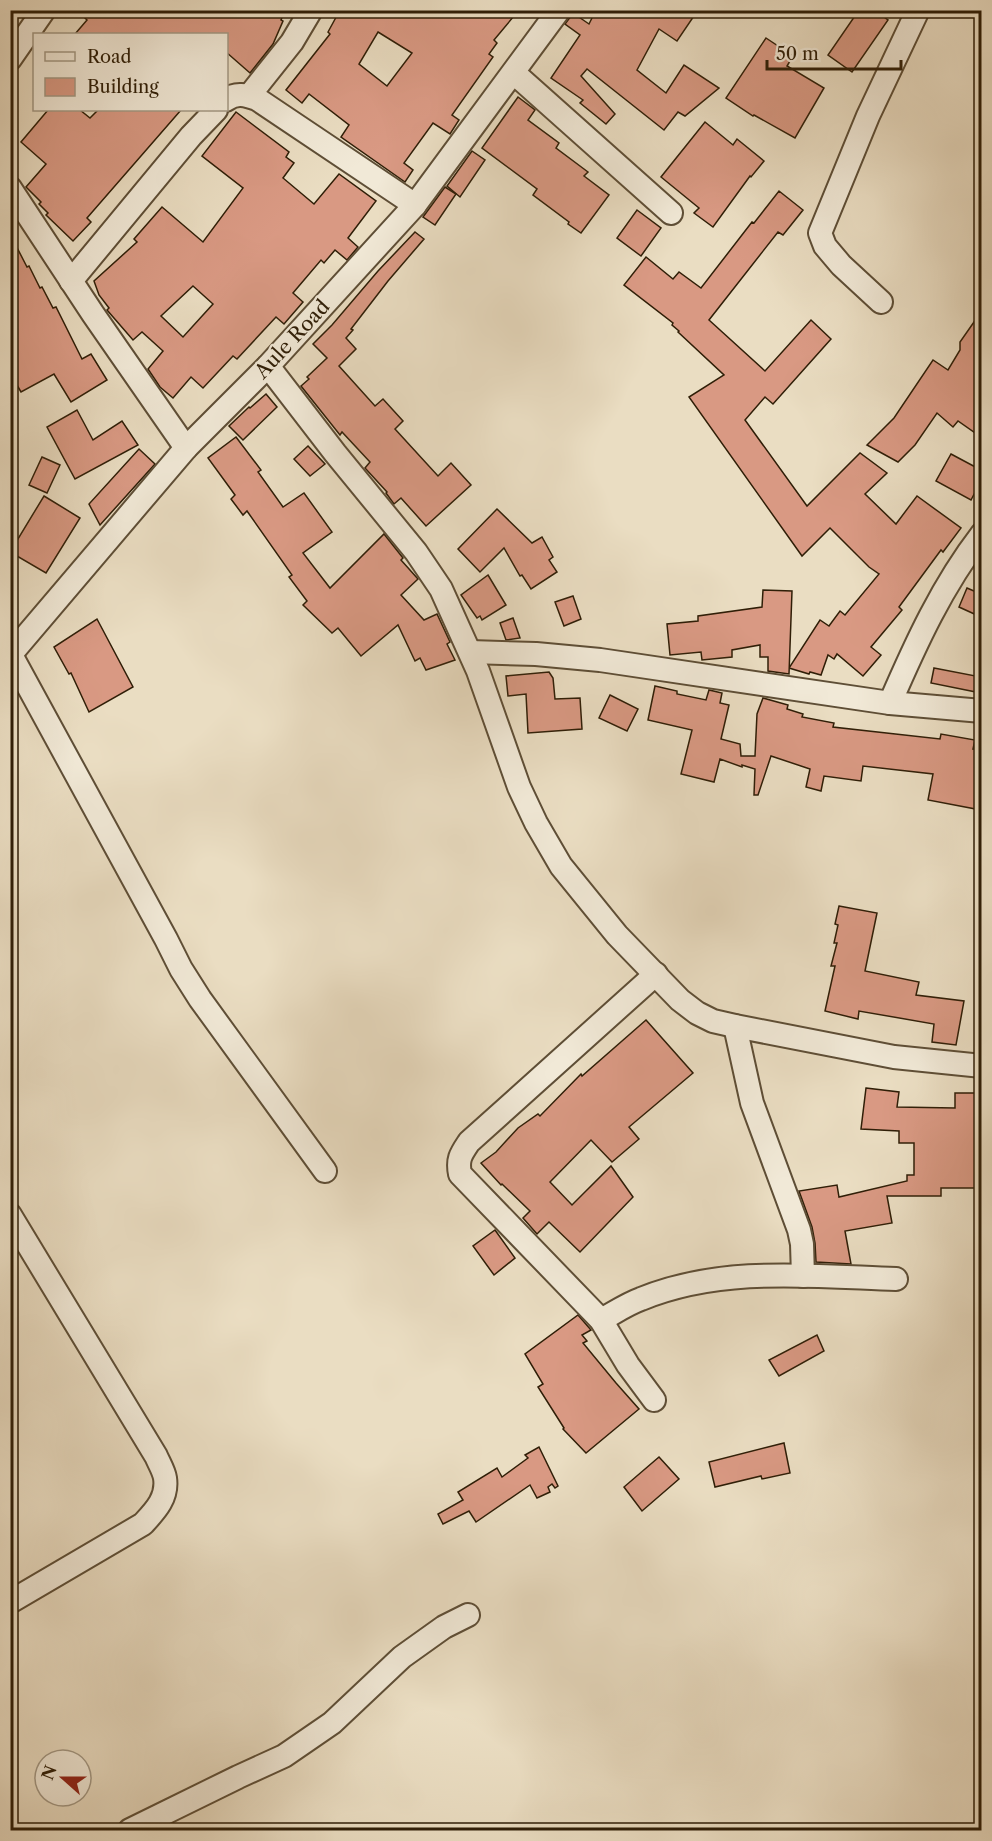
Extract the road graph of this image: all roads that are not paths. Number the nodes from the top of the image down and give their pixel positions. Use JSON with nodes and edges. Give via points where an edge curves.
{"nodes":[{"id":1,"x":44,"y":10,"type":"edge"},
{"id":2,"x":311,"y":10,"type":"edge"},
{"id":3,"x":559,"y":10,"type":"edge"},
{"id":4,"x":918,"y":10,"type":"edge"},
{"id":5,"x":14,"y":45,"type":"edge"},
{"id":6,"x":514,"y":73,"type":"junction"},
{"id":7,"x":249,"y":96,"type":"junction"},
{"id":8,"x":228,"y":98,"type":"edge"},
{"id":9,"x":215,"y":111,"type":"edge"},
{"id":10,"x":10,"y":188,"type":"edge"},
{"id":11,"x":415,"y":205,"type":"junction"},
{"id":12,"x":671,"y":213,"type":"dead end"},
{"id":13,"x":71,"y":280,"type":"junction"},
{"id":14,"x":881,"y":302,"type":"dead end"},
{"id":15,"x":268,"y":366,"type":"junction"},
{"id":16,"x":186,"y":448,"type":"junction"},
{"id":17,"x":981,"y":534,"type":"edge"},
{"id":18,"x":470,"y":652,"type":"junction"},
{"id":19,"x":11,"y":654,"type":"edge"},
{"id":20,"x":890,"y":703,"type":"junction"},
{"id":21,"x":981,"y":711,"type":"edge"},
{"id":22,"x":656,"y":974,"type":"junction"},
{"id":23,"x":735,"y":1026,"type":"junction"},
{"id":24,"x":981,"y":1066,"type":"edge"},
{"id":25,"x":325,"y":1171,"type":"dead end"},
{"id":26,"x":10,"y":1215,"type":"edge"},
{"id":27,"x":18,"y":1245,"type":"edge"},
{"id":28,"x":803,"y":1276,"type":"junction"},
{"id":29,"x":896,"y":1279,"type":"dead end"},
{"id":30,"x":601,"y":1320,"type":"junction"},
{"id":31,"x":654,"y":1400,"type":"dead end"},
{"id":32,"x":10,"y":1602,"type":"edge"},
{"id":33,"x":468,"y":1615,"type":"dead end"},
{"id":34,"x":130,"y":1830,"type":"edge"}],
"edges":[{"from":1,"to":5,"type":"street"},
{"from":2,"to":7,"type":"street","via":[[292,42]]},
{"from":3,"to":6,"type":"street","name":"Aule Road"},
{"from":4,"to":14,"type":"street","via":[[868,116],[820,233],[830,253]]},
{"from":6,"to":11,"type":"street","name":"Aule Road"},
{"from":6,"to":12,"type":"street"},
{"from":7,"to":8,"type":"street"},
{"from":7,"to":11,"type":"street"},
{"from":9,"to":13,"type":"street"},
{"from":10,"to":13,"type":"street"},
{"from":11,"to":15,"type":"street","name":"Aule Road"},
{"from":13,"to":16,"type":"street"},
{"from":15,"to":16,"type":"street","name":"Aule Road"},
{"from":15,"to":18,"type":"street","via":[[416,552],[441,589]]},
{"from":16,"to":19,"type":"street","name":"Aule Road"},
{"from":17,"to":20,"type":"street","via":[[939,597]]},
{"from":18,"to":20,"type":"street","via":[[600,660]]},
{"from":18,"to":22,"type":"street","via":[[536,824],[568,875],[617,936]]},
{"from":19,"to":25,"type":"street","via":[[181,969]]},
{"from":20,"to":21,"type":"street"},
{"from":22,"to":23,"type":"street","via":[[697,1013]]},
{"from":22,"to":30,"type":"street","via":[[469,1142],[458,1164],[460,1174]]},
{"from":23,"to":24,"type":"street","via":[[894,1057]]},
{"from":23,"to":28,"type":"street","via":[[752,1103],[799,1230]]},
{"from":26,"to":27,"type":"street"},
{"from":27,"to":32,"type":"street","via":[[156,1456],[165,1478],[164,1497],[143,1524]]},
{"from":28,"to":29,"type":"street"},
{"from":28,"to":30,"type":"street","via":[[726,1277],[681,1286],[641,1299]]},
{"from":30,"to":31,"type":"street"},
{"from":33,"to":34,"type":"street","via":[[402,1657],[332,1723],[284,1756]]}]}
